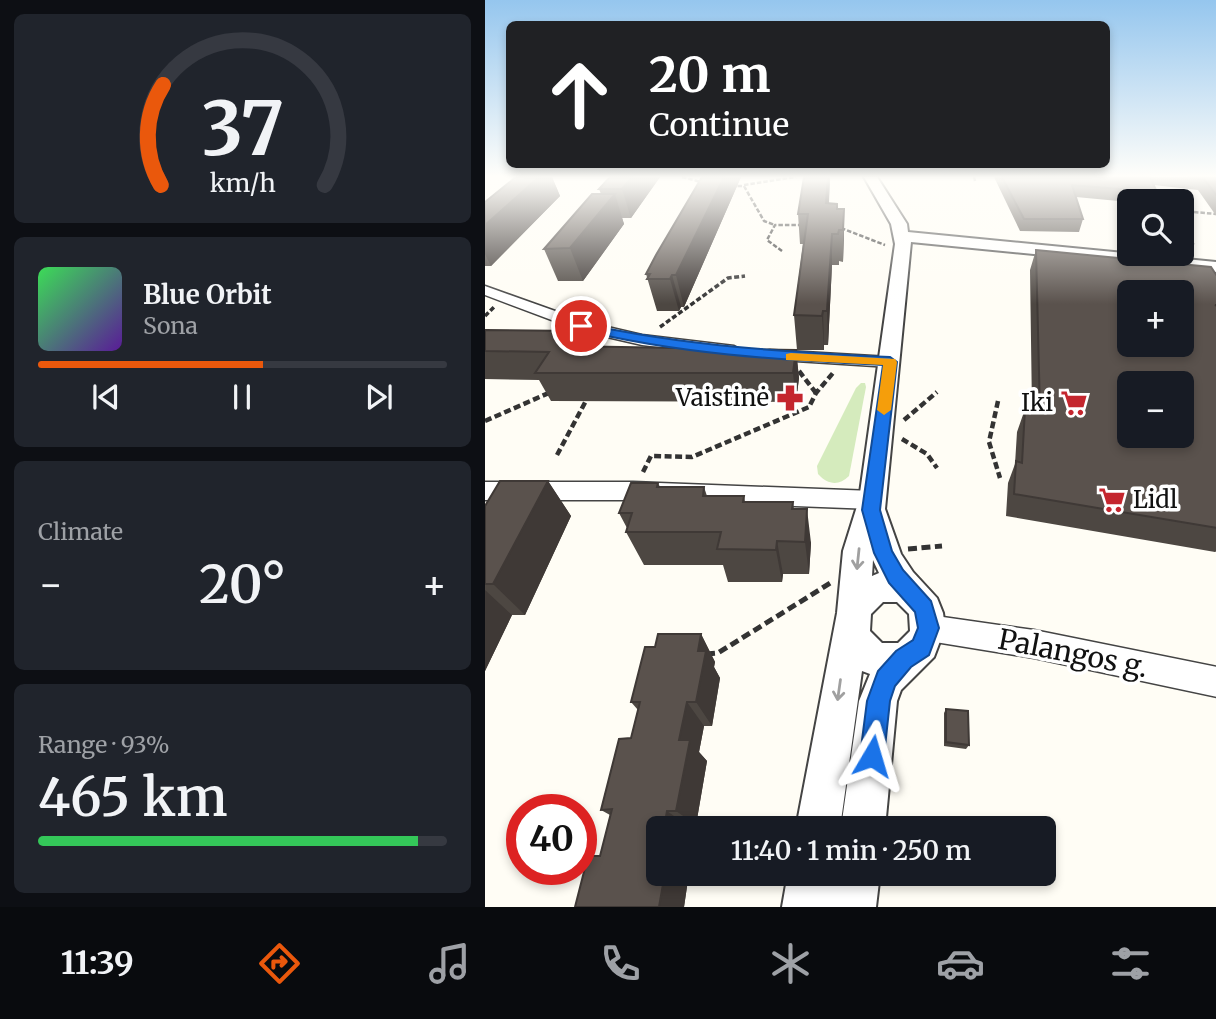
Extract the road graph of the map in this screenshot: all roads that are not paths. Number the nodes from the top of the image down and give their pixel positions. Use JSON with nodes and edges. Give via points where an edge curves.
{"nodes":[{"id":1,"x":896,"y":219,"type":"edge"},
{"id":2,"x":897,"y":242,"type":"junction"},
{"id":3,"x":1208,"y":271,"type":"edge"},
{"id":4,"x":485,"y":290,"type":"edge"},
{"id":5,"x":890,"y":362,"type":"junction"},
{"id":6,"x":485,"y":491,"type":"edge"},
{"id":7,"x":872,"y":505,"type":"junction"},
{"id":8,"x":909,"y":592,"type":"junction"},
{"id":9,"x":852,"y":617,"type":"junction"},
{"id":10,"x":929,"y":628,"type":"junction"},
{"id":11,"x":904,"y":659,"type":"junction"},
{"id":12,"x":1216,"y":682,"type":"edge"},
{"id":13,"x":820,"y":816,"type":"edge"},
{"id":14,"x":864,"y":816,"type":"edge"},
{"id":15,"x":809,"y":886,"type":"edge"},
{"id":16,"x":855,"y":886,"type":"edge"},
{"id":17,"x":806,"y":907,"type":"edge"},
{"id":18,"x":852,"y":907,"type":"edge"}],
"edges":[{"from":1,"to":2,"type":"street"},
{"from":2,"to":3,"type":"street"},
{"from":2,"to":5,"type":"street"},
{"from":4,"to":5,"type":"street","via":[[581,326],[642,340],[788,357]]},
{"from":5,"to":7,"type":"street"},
{"from":6,"to":7,"type":"street","via":[[633,491]]},
{"from":7,"to":8,"type":"street","via":[[883,553]]},
{"from":7,"to":9,"type":"street","one_way":true,"via":[[858,551]]},
{"from":8,"to":9,"type":"street","via":[[896,587],[869,591],[859,599]]},
{"from":8,"to":10,"type":"street","via":[[924,607]]},
{"from":9,"to":11,"type":"street","via":[[859,644],[868,653],[879,659]]},
{"from":9,"to":13,"type":"street","one_way":true},
{"from":10,"to":11,"type":"street","via":[[921,647]]},
{"from":10,"to":12,"type":"street","name":"Palangos g.","via":[[1034,644]]},
{"from":11,"to":14,"type":"street","via":[[886,679],[878,701]]},
{"from":15,"to":17,"type":"street"},
{"from":16,"to":18,"type":"street"}]}
